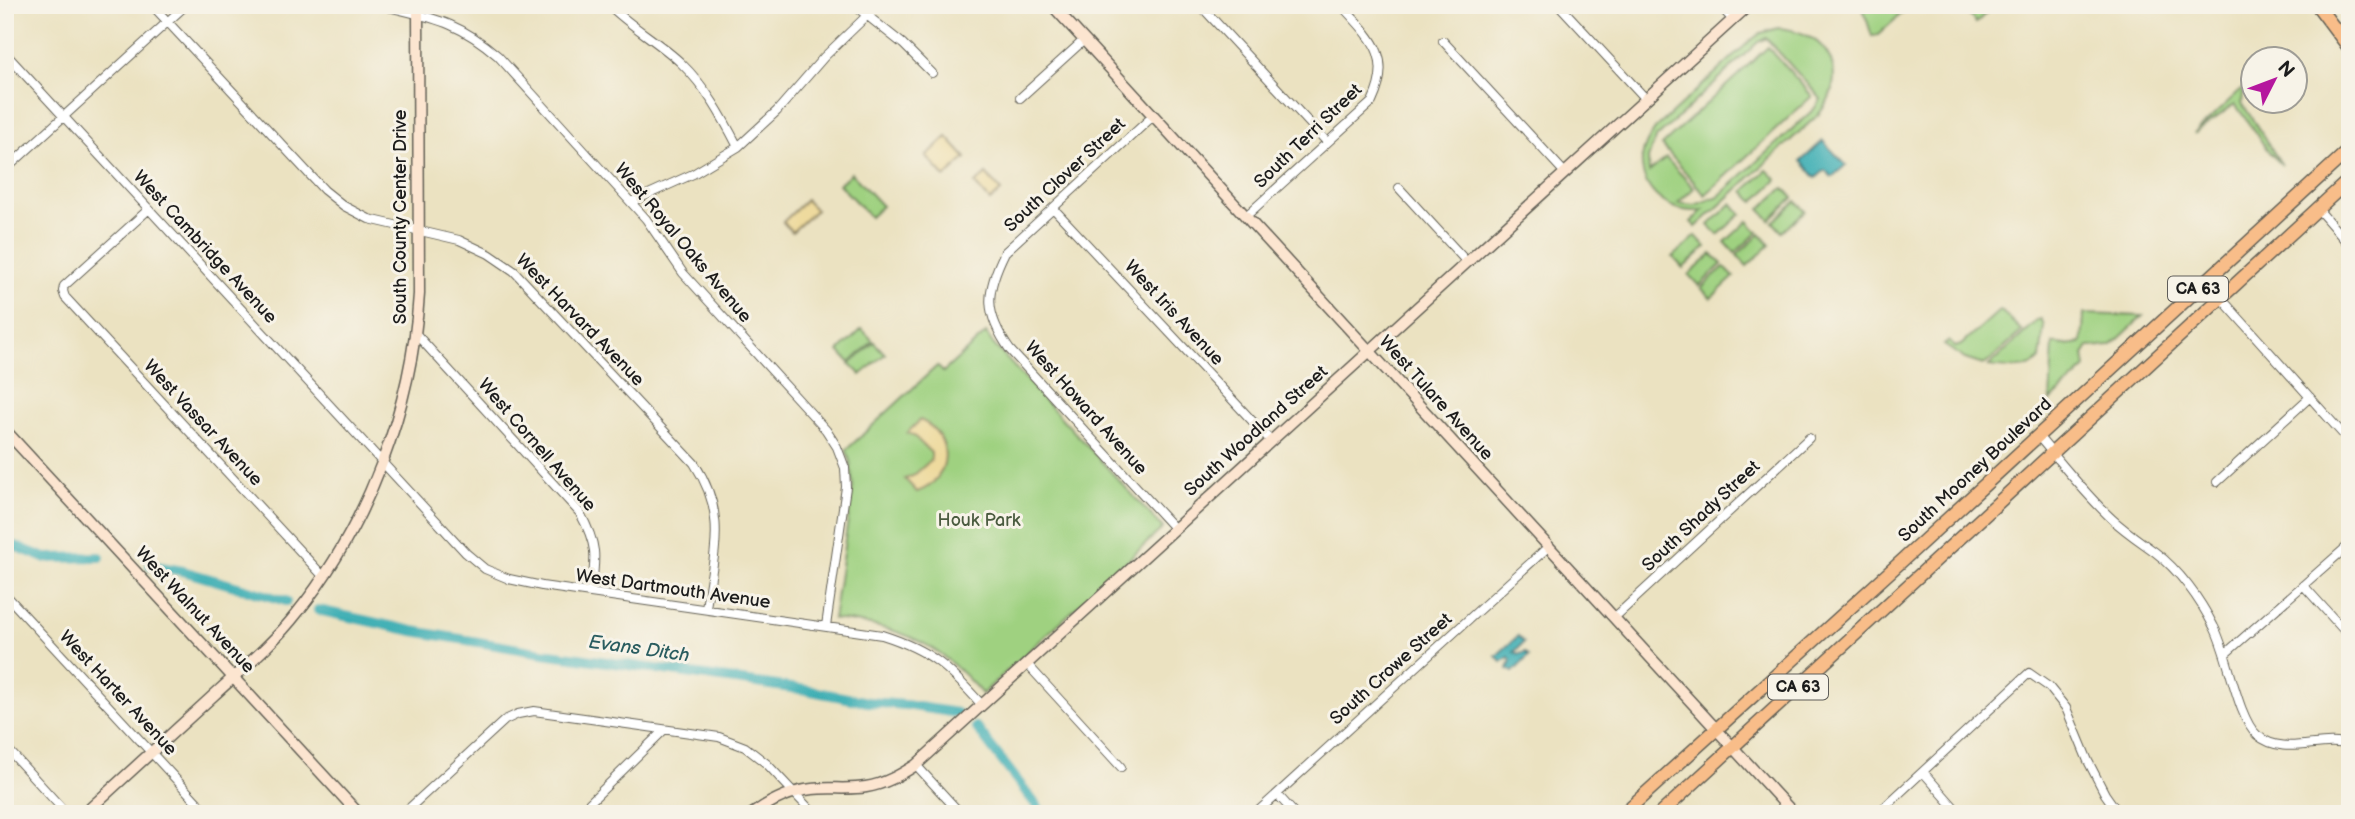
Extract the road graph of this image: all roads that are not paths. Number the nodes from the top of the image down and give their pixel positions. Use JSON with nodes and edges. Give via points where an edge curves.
{"nodes":[{"id":1,"x":152,"y":5,"type":"edge"},
{"id":2,"x":186,"y":5,"type":"edge"},
{"id":3,"x":380,"y":5,"type":"edge"},
{"id":4,"x":609,"y":5,"type":"edge"},
{"id":5,"x":854,"y":5,"type":"edge"},
{"id":6,"x":878,"y":5,"type":"edge"},
{"id":7,"x":1052,"y":5,"type":"edge"},
{"id":8,"x":1200,"y":5,"type":"edge"},
{"id":9,"x":1341,"y":5,"type":"edge"},
{"id":10,"x":1559,"y":5,"type":"edge"},
{"id":11,"x":1719,"y":5,"type":"edge"},
{"id":12,"x":1749,"y":5,"type":"edge"},
{"id":13,"x":2317,"y":5,"type":"edge"},
{"id":14,"x":418,"y":10,"type":"edge"},
{"id":15,"x":866,"y":17,"type":"junction"},
{"id":16,"x":1733,"y":20,"type":"junction"},
{"id":17,"x":168,"y":22,"type":"junction"},
{"id":18,"x":1084,"y":40,"type":"junction"},
{"id":19,"x":1443,"y":41,"type":"dead end"},
{"id":20,"x":2350,"y":49,"type":"edge"},
{"id":21,"x":5,"y":53,"type":"edge"},
{"id":22,"x":932,"y":73,"type":"dead end"},
{"id":23,"x":1020,"y":98,"type":"dead end"},
{"id":24,"x":1646,"y":99,"type":"junction"},
{"id":25,"x":1153,"y":116,"type":"junction"},
{"id":26,"x":64,"y":117,"type":"junction"},
{"id":27,"x":1327,"y":142,"type":"junction"},
{"id":28,"x":738,"y":147,"type":"junction"},
{"id":29,"x":2350,"y":149,"type":"edge"},
{"id":30,"x":5,"y":170,"type":"edge"},
{"id":31,"x":1564,"y":173,"type":"junction"},
{"id":32,"x":2350,"y":178,"type":"edge"},
{"id":33,"x":1399,"y":188,"type":"dead end"},
{"id":34,"x":631,"y":202,"type":"junction"},
{"id":35,"x":1053,"y":208,"type":"junction"},
{"id":36,"x":2318,"y":208,"type":"junction"},
{"id":37,"x":149,"y":209,"type":"junction"},
{"id":38,"x":1246,"y":216,"type":"junction"},
{"id":39,"x":419,"y":232,"type":"junction"},
{"id":40,"x":2350,"y":246,"type":"edge"},
{"id":41,"x":1466,"y":261,"type":"junction"},
{"id":42,"x":2221,"y":298,"type":"junction"},
{"id":43,"x":990,"y":300,"type":"joint"},
{"id":44,"x":416,"y":334,"type":"junction"},
{"id":45,"x":1369,"y":351,"type":"junction"},
{"id":46,"x":2310,"y":397,"type":"junction"},
{"id":47,"x":5,"y":430,"type":"edge"},
{"id":48,"x":2038,"y":436,"type":"junction"},
{"id":49,"x":1809,"y":438,"type":"dead end"},
{"id":50,"x":1271,"y":440,"type":"junction"},
{"id":51,"x":2350,"y":442,"type":"edge"},
{"id":52,"x":2052,"y":453,"type":"junction"},
{"id":53,"x":381,"y":463,"type":"junction"},
{"id":54,"x":2217,"y":482,"type":"dead end"},
{"id":55,"x":1175,"y":529,"type":"junction"},
{"id":56,"x":2350,"y":544,"type":"edge"},
{"id":57,"x":1548,"y":547,"type":"junction"},
{"id":58,"x":323,"y":576,"type":"junction"},
{"id":59,"x":2304,"y":586,"type":"junction"},
{"id":60,"x":591,"y":593,"type":"junction"},
{"id":61,"x":5,"y":594,"type":"edge"},
{"id":62,"x":706,"y":608,"type":"junction"},
{"id":63,"x":1615,"y":617,"type":"junction"},
{"id":64,"x":826,"y":626,"type":"junction"},
{"id":65,"x":2350,"y":637,"type":"edge"},
{"id":66,"x":2225,"y":653,"type":"junction"},
{"id":67,"x":1027,"y":664,"type":"junction"},
{"id":68,"x":233,"y":678,"type":"junction"},
{"id":69,"x":982,"y":705,"type":"junction"},
{"id":70,"x":1717,"y":728,"type":"junction"},
{"id":71,"x":664,"y":730,"type":"junction"},
{"id":72,"x":5,"y":746,"type":"edge"},
{"id":73,"x":1734,"y":746,"type":"junction"},
{"id":74,"x":2350,"y":746,"type":"edge"},
{"id":75,"x":151,"y":753,"type":"junction"},
{"id":76,"x":916,"y":765,"type":"junction"},
{"id":77,"x":1122,"y":767,"type":"dead end"},
{"id":78,"x":1923,"y":772,"type":"junction"},
{"id":79,"x":795,"y":792,"type":"junction"},
{"id":80,"x":1277,"y":794,"type":"junction"},
{"id":81,"x":67,"y":814,"type":"edge"},
{"id":82,"x":83,"y":814,"type":"edge"},
{"id":83,"x":208,"y":814,"type":"edge"},
{"id":84,"x":359,"y":814,"type":"edge"},
{"id":85,"x":403,"y":814,"type":"edge"},
{"id":86,"x":578,"y":814,"type":"edge"},
{"id":87,"x":752,"y":814,"type":"edge"},
{"id":88,"x":814,"y":814,"type":"edge"},
{"id":89,"x":961,"y":814,"type":"edge"},
{"id":90,"x":1255,"y":814,"type":"edge"},
{"id":91,"x":1294,"y":814,"type":"edge"},
{"id":92,"x":1623,"y":814,"type":"edge"},
{"id":93,"x":1660,"y":814,"type":"edge"},
{"id":94,"x":1794,"y":814,"type":"edge"},
{"id":95,"x":1877,"y":814,"type":"edge"},
{"id":96,"x":1960,"y":814,"type":"edge"},
{"id":97,"x":2119,"y":814,"type":"edge"}],
"edges":[{"from":1,"to":17,"type":"street","name":"West Harvard Avenue"},
{"from":2,"to":17,"type":"street"},
{"from":3,"to":14,"type":"street","name":"West Royal Oaks Avenue"},
{"from":4,"to":28,"type":"street","via":[[680,62],[701,85]]},
{"from":5,"to":15,"type":"street"},
{"from":6,"to":15,"type":"street"},
{"from":7,"to":18,"type":"street","name":"West Tulare Avenue"},
{"from":8,"to":27,"type":"street"},
{"from":9,"to":27,"type":"street","name":"South Terri Street","via":[[1372,39],[1380,56],[1380,84],[1371,102]]},
{"from":10,"to":24,"type":"street"},
{"from":11,"to":16,"type":"street"},
{"from":12,"to":16,"type":"street","name":"South Woodland Street"},
{"from":13,"to":20,"type":"main road"},
{"from":14,"to":34,"type":"street","name":"West Royal Oaks Avenue","via":[[477,38],[498,56]]},
{"from":14,"to":39,"type":"street","name":"South County Center Drive"},
{"from":15,"to":22,"type":"street"},
{"from":15,"to":28,"type":"street"},
{"from":16,"to":24,"type":"street","name":"South Woodland Street"},
{"from":17,"to":26,"type":"street"},
{"from":17,"to":39,"type":"street","name":"West Harvard Avenue","via":[[324,190],[369,219]]},
{"from":18,"to":23,"type":"street"},
{"from":18,"to":25,"type":"street","name":"West Tulare Avenue"},
{"from":19,"to":31,"type":"street"},
{"from":21,"to":26,"type":"street","name":"West Cambridge Avenue"},
{"from":24,"to":31,"type":"street","name":"South Woodland Street"},
{"from":25,"to":35,"type":"street","name":"South Clover Street"},
{"from":25,"to":38,"type":"street","name":"West Tulare Avenue"},
{"from":26,"to":30,"type":"street"},
{"from":26,"to":37,"type":"street","name":"West Cambridge Avenue"},
{"from":27,"to":38,"type":"street","name":"South Terri Street"},
{"from":28,"to":34,"type":"street"},
{"from":29,"to":48,"type":"main road","name":"South Mooney Boulevard","number":"CA 63"},
{"from":31,"to":41,"type":"street","name":"South Woodland Street"},
{"from":32,"to":36,"type":"main road","number":"CA 63"},
{"from":33,"to":41,"type":"street"},
{"from":34,"to":64,"type":"street","name":"West Royal Oaks Avenue","via":[[683,274],[826,430],[841,454],[846,487]]},
{"from":35,"to":43,"type":"street","name":"South Clover Street","via":[[1004,253],[993,276]]},
{"from":35,"to":50,"type":"street","name":"West Iris Avenue"},
{"from":36,"to":40,"type":"street"},
{"from":36,"to":42,"type":"main road","number":"CA 63"},
{"from":37,"to":53,"type":"street","name":"West Cambridge Avenue"},
{"from":37,"to":58,"type":"street","name":"West Vassar Avenue","via":[[62,291]]},
{"from":38,"to":45,"type":"street","name":"West Tulare Avenue"},
{"from":39,"to":44,"type":"street","name":"South County Center Drive"},
{"from":39,"to":62,"type":"street","name":"West Harvard Avenue","via":[[459,240],[514,271],[694,463],[707,483],[718,527]]},
{"from":41,"to":45,"type":"street","name":"South Woodland Street"},
{"from":42,"to":46,"type":"street"},
{"from":42,"to":52,"type":"main road","number":"CA 63"},
{"from":43,"to":55,"type":"street","name":"West Howard Avenue","via":[[998,332],[1010,349]]},
{"from":44,"to":53,"type":"street","name":"South County Center Drive"},
{"from":44,"to":60,"type":"street","name":"West Cornell Avenue","via":[[580,513],[596,555]]},
{"from":45,"to":50,"type":"street","name":"South Woodland Street"},
{"from":45,"to":57,"type":"street","name":"West Tulare Avenue"},
{"from":46,"to":51,"type":"street"},
{"from":46,"to":54,"type":"street"},
{"from":47,"to":68,"type":"street","name":"West Walnut Avenue"},
{"from":48,"to":52,"type":"street"},
{"from":48,"to":70,"type":"main road","name":"South Mooney Boulevard","number":"CA 63"},
{"from":49,"to":63,"type":"street","name":"South Shady Street"},
{"from":50,"to":55,"type":"street","name":"South Woodland Street"},
{"from":52,"to":66,"type":"street","via":[[2110,517],[2172,567],[2214,626]]},
{"from":52,"to":73,"type":"main road","number":"CA 63"},
{"from":53,"to":58,"type":"street","name":"South County Center Drive","via":[[363,507]]},
{"from":53,"to":60,"type":"street","name":"West Dartmouth Avenue","via":[[485,569],[520,581]]},
{"from":55,"to":67,"type":"street","name":"South Woodland Street"},
{"from":56,"to":59,"type":"street"},
{"from":57,"to":63,"type":"street","name":"West Tulare Avenue"},
{"from":57,"to":80,"type":"street","name":"South Crowe Street"},
{"from":58,"to":68,"type":"street","name":"South County Center Drive","via":[[298,613]]},
{"from":59,"to":65,"type":"street"},
{"from":59,"to":66,"type":"street"},
{"from":60,"to":62,"type":"street","name":"West Dartmouth Avenue"},
{"from":61,"to":75,"type":"street","name":"West Harter Avenue"},
{"from":62,"to":64,"type":"street","name":"West Dartmouth Avenue"},
{"from":63,"to":70,"type":"street","name":"West Tulare Avenue"},
{"from":64,"to":69,"type":"street","name":"West Dartmouth Avenue","via":[[882,635],[925,651]]},
{"from":66,"to":74,"type":"street","via":[[2243,713],[2258,736],[2288,747]]},
{"from":67,"to":69,"type":"street","name":"South Woodland Street"},
{"from":67,"to":77,"type":"street"},
{"from":68,"to":75,"type":"street","name":"South County Center Drive"},
{"from":68,"to":84,"type":"street","name":"West Walnut Avenue"},
{"from":69,"to":76,"type":"street","name":"South Woodland Street"},
{"from":70,"to":73,"type":"street","name":"West Tulare Avenue"},
{"from":70,"to":92,"type":"main road","name":"South Mooney Boulevard","number":"CA 63"},
{"from":71,"to":79,"type":"street","via":[[719,737],[745,747]]},
{"from":71,"to":85,"type":"street","via":[[534,711],[518,714],[505,720]]},
{"from":71,"to":86,"type":"street"},
{"from":72,"to":81,"type":"street"},
{"from":73,"to":93,"type":"main road","number":"CA 63"},
{"from":73,"to":94,"type":"street","name":"West Tulare Avenue"},
{"from":75,"to":82,"type":"street","name":"South County Center Drive"},
{"from":75,"to":83,"type":"street","name":"West Harter Avenue"},
{"from":76,"to":79,"type":"street","name":"South Woodland Street","via":[[867,787]]},
{"from":76,"to":89,"type":"street"},
{"from":78,"to":95,"type":"street"},
{"from":78,"to":96,"type":"street"},
{"from":78,"to":97,"type":"street","via":[[2029,673],[2049,687],[2066,708],[2088,761]]},
{"from":79,"to":87,"type":"street","name":"South Woodland Street"},
{"from":79,"to":88,"type":"street"},
{"from":80,"to":90,"type":"street","name":"South Crowe Street"},
{"from":80,"to":91,"type":"street"}]}
